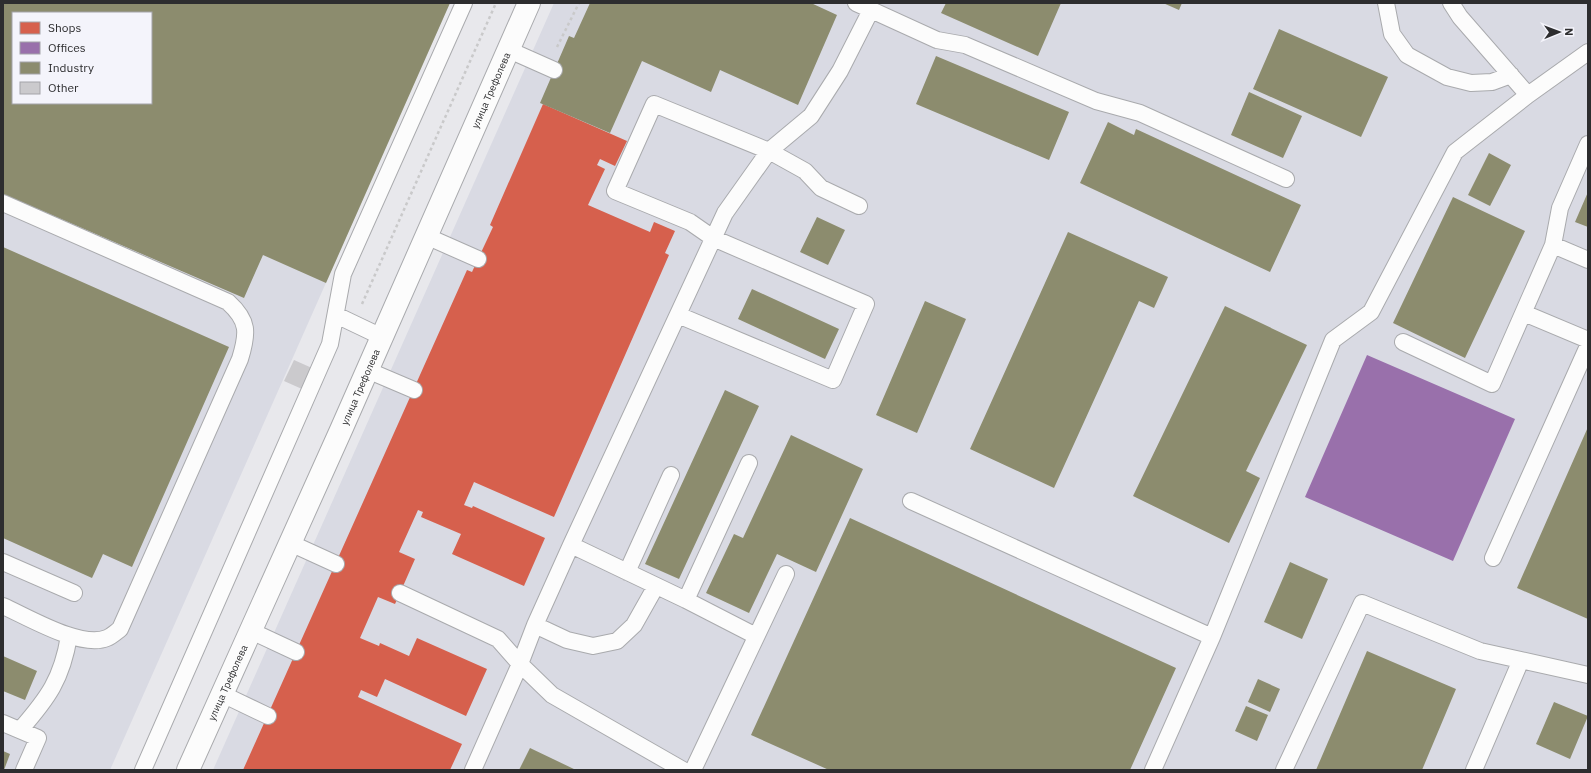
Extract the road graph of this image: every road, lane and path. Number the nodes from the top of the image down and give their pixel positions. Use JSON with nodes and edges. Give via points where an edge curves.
{"nodes":[{"id":1,"x":464,"y":3,"type":"edge"},
{"id":2,"x":529,"y":3,"type":"edge"},
{"id":3,"x":579,"y":3,"type":"edge"},
{"id":4,"x":856,"y":3,"type":"edge"},
{"id":5,"x":1386,"y":3,"type":"edge"},
{"id":6,"x":1451,"y":3,"type":"edge"},
{"id":7,"x":871,"y":10,"type":"junction"},
{"id":8,"x":509,"y":50,"type":"junction"},
{"id":9,"x":1588,"y":52,"type":"edge"},
{"id":10,"x":551,"y":68,"type":"joint"},
{"id":11,"x":1511,"y":75,"type":"junction"},
{"id":12,"x":1528,"y":95,"type":"junction"},
{"id":13,"x":1588,"y":144,"type":"edge"},
{"id":14,"x":770,"y":151,"type":"junction"},
{"id":15,"x":1286,"y":179,"type":"dead end"},
{"id":16,"x":3,"y":203,"type":"edge"},
{"id":17,"x":860,"y":206,"type":"dead end"},
{"id":18,"x":426,"y":236,"type":"junction"},
{"id":19,"x":713,"y":238,"type":"junction"},
{"id":20,"x":1553,"y":245,"type":"junction"},
{"id":21,"x":478,"y":259,"type":"dead end"},
{"id":22,"x":1588,"y":260,"type":"edge"},
{"id":23,"x":1524,"y":313,"type":"junction"},
{"id":24,"x":336,"y":315,"type":"junction"},
{"id":25,"x":678,"y":315,"type":"junction"},
{"id":26,"x":382,"y":337,"type":"junction"},
{"id":27,"x":1588,"y":340,"type":"edge"},
{"id":28,"x":1403,"y":342,"type":"dead end"},
{"id":29,"x":1588,"y":346,"type":"edge"},
{"id":30,"x":367,"y":370,"type":"junction"},
{"id":31,"x":414,"y":390,"type":"dead end"},
{"id":32,"x":749,"y":463,"type":"dead end"},
{"id":33,"x":671,"y":475,"type":"dead end"},
{"id":34,"x":911,"y":501,"type":"dead end"},
{"id":35,"x":290,"y":543,"type":"junction"},
{"id":36,"x":571,"y":545,"type":"junction"},
{"id":37,"x":1493,"y":558,"type":"dead end"},
{"id":38,"x":3,"y":562,"type":"edge"},
{"id":39,"x":336,"y":564,"type":"dead end"},
{"id":40,"x":627,"y":572,"type":"junction"},
{"id":41,"x":786,"y":574,"type":"dead end"},
{"id":42,"x":656,"y":586,"type":"junction"},
{"id":43,"x":400,"y":592,"type":"dead end"},
{"id":44,"x":74,"y":593,"type":"dead end"},
{"id":45,"x":686,"y":600,"type":"junction"},
{"id":46,"x":3,"y":606,"type":"edge"},
{"id":47,"x":535,"y":625,"type":"junction"},
{"id":48,"x":251,"y":631,"type":"junction"},
{"id":49,"x":69,"y":636,"type":"junction"},
{"id":50,"x":756,"y":636,"type":"junction"},
{"id":51,"x":1212,"y":637,"type":"junction"},
{"id":52,"x":296,"y":652,"type":"dead end"},
{"id":53,"x":1522,"y":660,"type":"junction"},
{"id":54,"x":520,"y":664,"type":"junction"},
{"id":55,"x":1588,"y":675,"type":"edge"},
{"id":56,"x":222,"y":694,"type":"junction"},
{"id":57,"x":268,"y":716,"type":"dead end"},
{"id":58,"x":3,"y":723,"type":"edge"},
{"id":59,"x":20,"y":730,"type":"junction"},
{"id":60,"x":24,"y":770,"type":"edge"},
{"id":61,"x":143,"y":770,"type":"edge"},
{"id":62,"x":188,"y":770,"type":"edge"},
{"id":63,"x":473,"y":770,"type":"edge"},
{"id":64,"x":683,"y":770,"type":"edge"},
{"id":65,"x":693,"y":770,"type":"edge"},
{"id":66,"x":1152,"y":770,"type":"edge"},
{"id":67,"x":1284,"y":770,"type":"edge"},
{"id":68,"x":1474,"y":770,"type":"edge"}],
"edges":[{"from":1,"to":24,"type":"lane","via":[[343,274]]},
{"from":2,"to":8,"type":"street","name":"улица Трефолева"},
{"from":3,"to":10,"type":"path"},
{"from":4,"to":7,"type":"lane"},
{"from":5,"to":11,"type":"lane","via":[[1392,34],[1407,55],[1447,77],[1471,83],[1492,82]]},
{"from":6,"to":11,"type":"lane","via":[[1460,17]]},
{"from":7,"to":14,"type":"lane","via":[[840,71],[811,116]]},
{"from":7,"to":15,"type":"lane","via":[[937,40],[965,45],[1096,101],[1140,113]]},
{"from":8,"to":10,"type":"lane"},
{"from":8,"to":18,"type":"street","name":"улица Трефолева"},
{"from":9,"to":12,"type":"lane"},
{"from":11,"to":12,"type":"lane"},
{"from":12,"to":51,"type":"lane","via":[[1455,152],[1371,312],[1333,340]]},
{"from":13,"to":20,"type":"lane","via":[[1560,208]]},
{"from":14,"to":17,"type":"lane","via":[[805,171],[821,188]]},
{"from":14,"to":19,"type":"lane","via":[[725,213]]},
{"from":14,"to":19,"type":"lane","via":[[654,104],[616,191],[690,222]]},
{"from":16,"to":49,"type":"lane","via":[[228,302],[239,312],[245,326],[246,341],[240,359],[120,629],[107,638],[90,641]]},
{"from":18,"to":21,"type":"lane"},
{"from":18,"to":26,"type":"street","name":"улица Трефолева"},
{"from":19,"to":25,"type":"lane"},
{"from":19,"to":25,"type":"lane","via":[[866,304],[832,380]]},
{"from":20,"to":22,"type":"lane"},
{"from":20,"to":23,"type":"lane"},
{"from":23,"to":27,"type":"lane"},
{"from":23,"to":28,"type":"lane","via":[[1492,384]]},
{"from":24,"to":26,"type":"lane"},
{"from":24,"to":61,"type":"lane","via":[[330,344]]},
{"from":25,"to":36,"type":"lane"},
{"from":26,"to":30,"type":"street","name":"улица Трефолева"},
{"from":29,"to":37,"type":"lane"},
{"from":30,"to":31,"type":"lane"},
{"from":30,"to":35,"type":"street","name":"улица Трефолева"},
{"from":32,"to":45,"type":"lane"},
{"from":33,"to":40,"type":"lane"},
{"from":34,"to":51,"type":"lane"},
{"from":35,"to":39,"type":"lane"},
{"from":35,"to":48,"type":"street","name":"улица Трефолева"},
{"from":36,"to":40,"type":"lane"},
{"from":36,"to":47,"type":"lane"},
{"from":38,"to":44,"type":"lane"},
{"from":40,"to":42,"type":"lane"},
{"from":41,"to":50,"type":"lane"},
{"from":42,"to":45,"type":"lane"},
{"from":42,"to":47,"type":"lane","via":[[634,625],[617,641],[593,646],[567,640]]},
{"from":43,"to":54,"type":"lane","via":[[498,639]]},
{"from":45,"to":50,"type":"lane"},
{"from":46,"to":49,"type":"lane"},
{"from":47,"to":54,"type":"lane"},
{"from":48,"to":52,"type":"lane"},
{"from":48,"to":56,"type":"street","name":"улица Трефолева"},
{"from":49,"to":59,"type":"lane","via":[[66,657],[56,681],[43,704]]},
{"from":50,"to":65,"type":"lane"},
{"from":51,"to":66,"type":"lane"},
{"from":53,"to":55,"type":"lane"},
{"from":53,"to":67,"type":"lane","via":[[1480,651],[1362,603]]},
{"from":53,"to":68,"type":"lane"},
{"from":54,"to":63,"type":"lane"},
{"from":54,"to":64,"type":"lane","via":[[552,695]]},
{"from":56,"to":57,"type":"lane"},
{"from":56,"to":62,"type":"street","name":"улица Трефолева"},
{"from":58,"to":59,"type":"lane"},
{"from":59,"to":60,"type":"lane","via":[[38,738]]}]}
